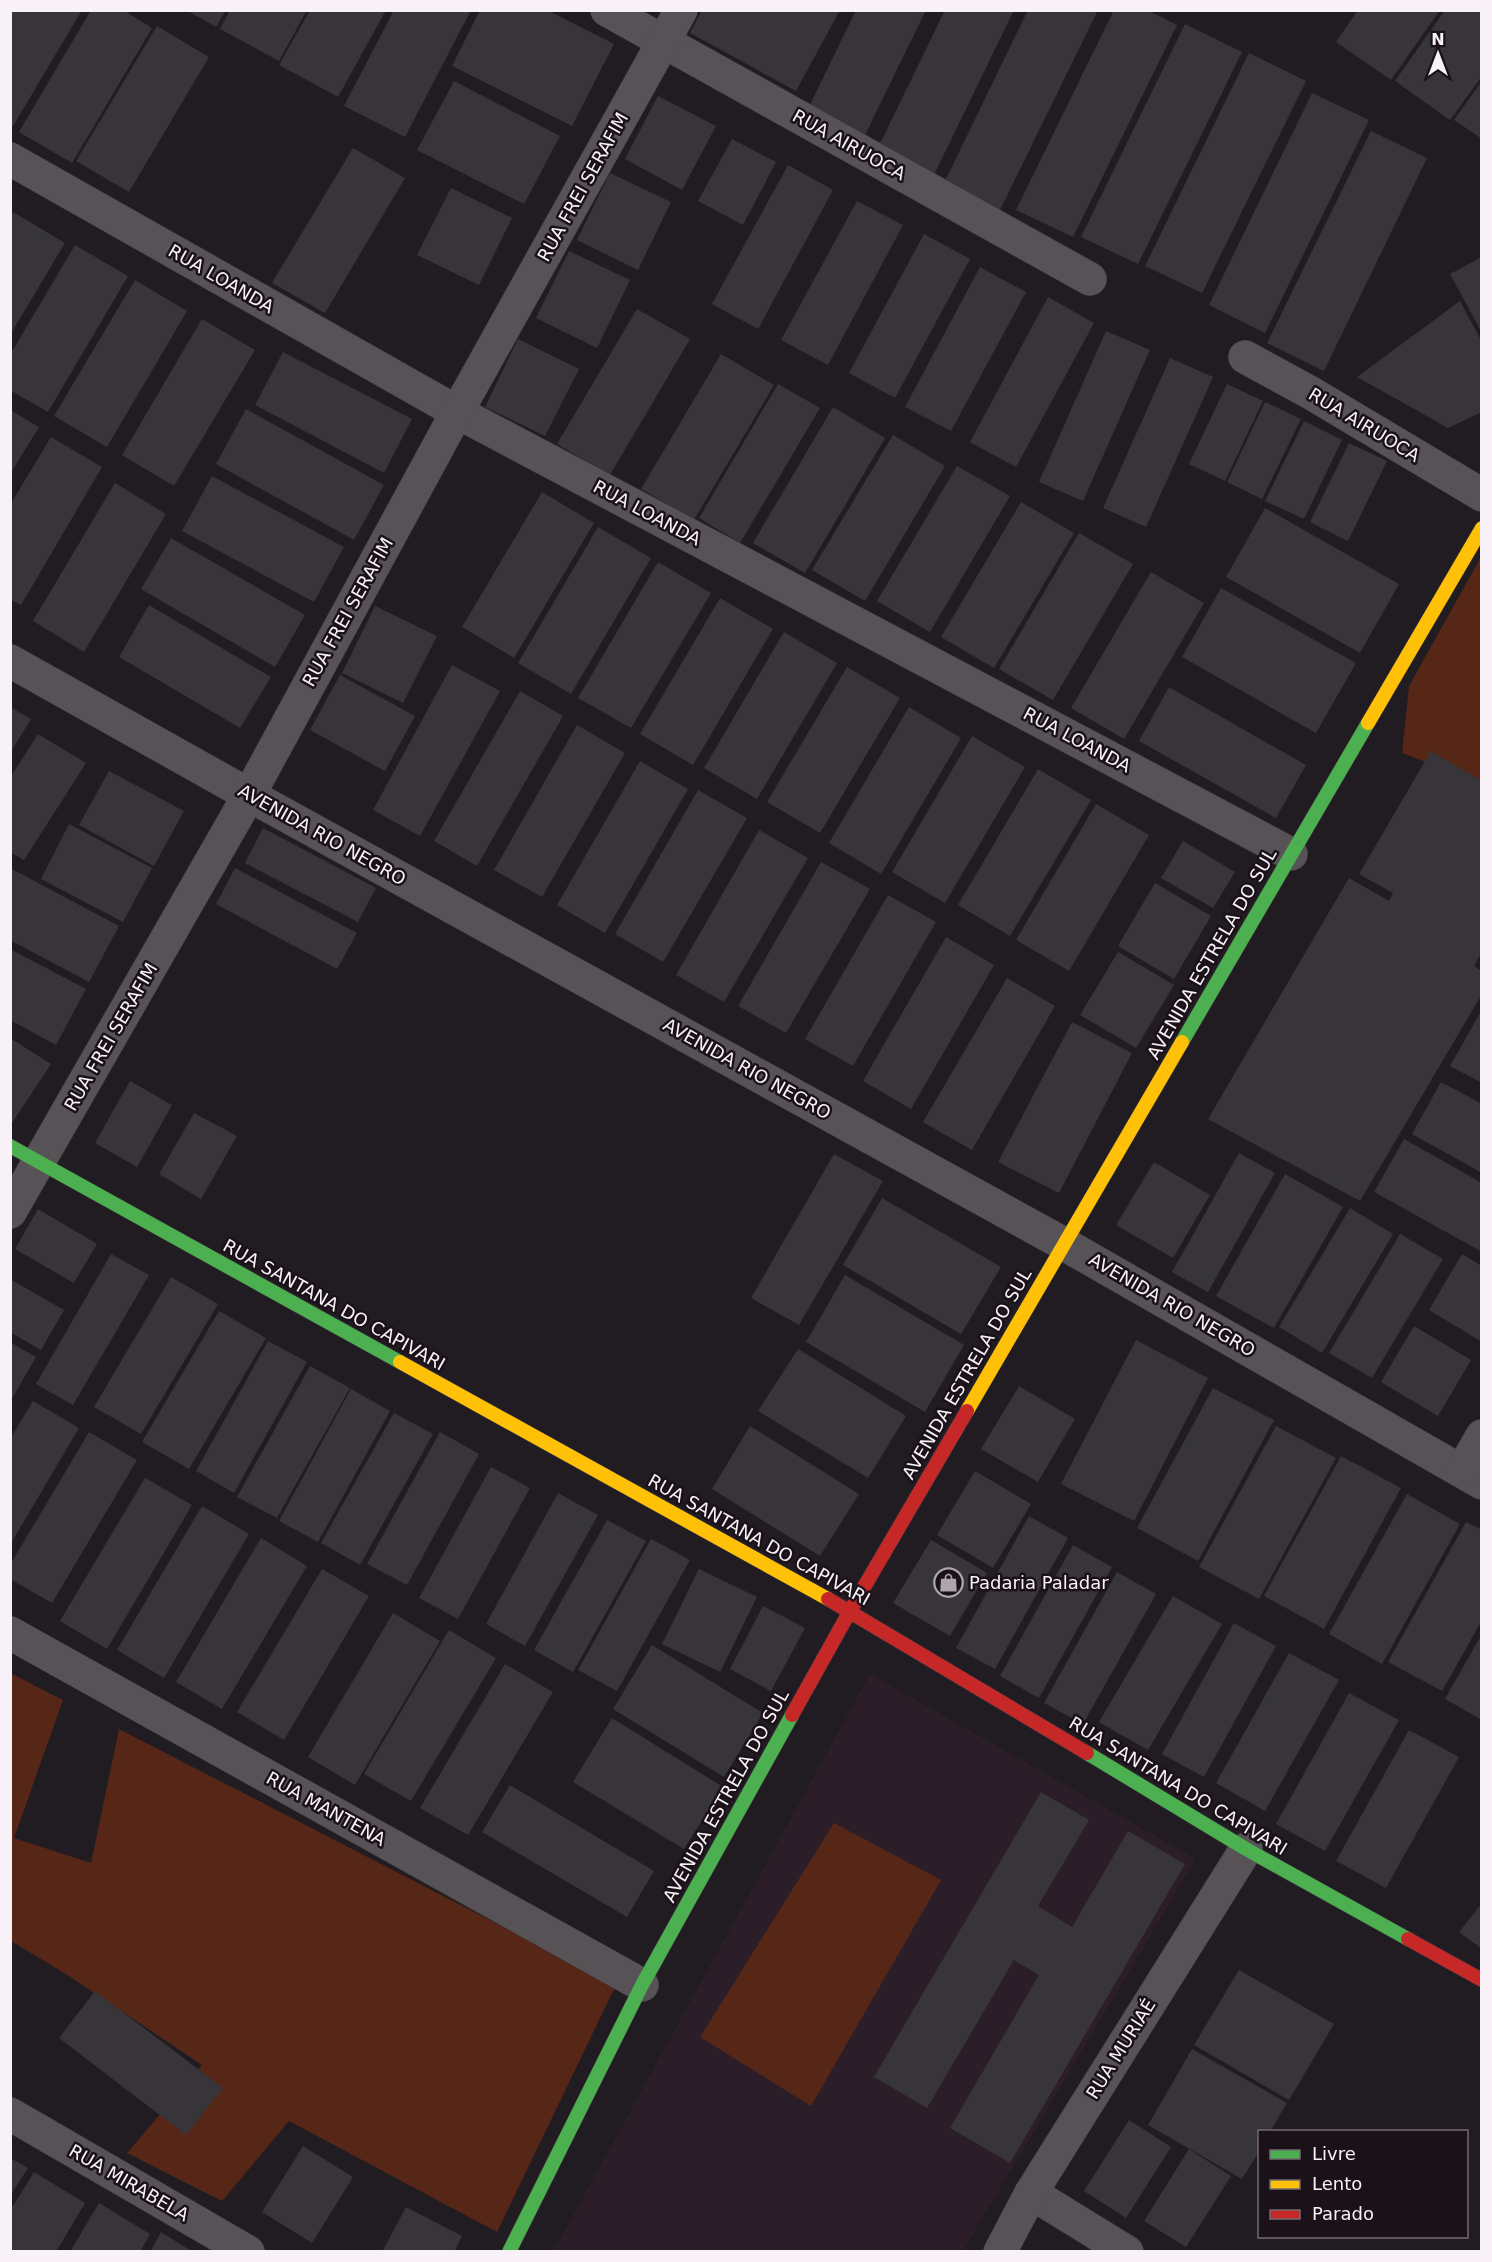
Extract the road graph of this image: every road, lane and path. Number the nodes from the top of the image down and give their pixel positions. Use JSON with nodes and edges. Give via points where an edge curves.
{"nodes":[{"id":1,"x":608,"y":10,"type":"edge"},
{"id":2,"x":681,"y":10,"type":"edge"},
{"id":3,"x":663,"y":42,"type":"junction"},
{"id":4,"x":10,"y":159,"type":"edge"},
{"id":5,"x":1090,"y":279,"type":"dead end"},
{"id":6,"x":1245,"y":357,"type":"dead end"},
{"id":7,"x":457,"y":412,"type":"junction"},
{"id":8,"x":1482,"y":495,"type":"edge"},
{"id":9,"x":1482,"y":528,"type":"edge"},
{"id":10,"x":10,"y":661,"type":"edge"},
{"id":11,"x":249,"y":795,"type":"junction"},
{"id":12,"x":1291,"y":854,"type":"junction"},
{"id":13,"x":10,"y":1146,"type":"edge"},
{"id":14,"x":40,"y":1163,"type":"junction"},
{"id":15,"x":10,"y":1212,"type":"edge"},
{"id":16,"x":1064,"y":1244,"type":"junction"},
{"id":17,"x":1482,"y":1436,"type":"edge"},
{"id":18,"x":1472,"y":1477,"type":"edge"},
{"id":19,"x":850,"y":1611,"type":"junction"},
{"id":20,"x":10,"y":1633,"type":"edge"},
{"id":21,"x":1246,"y":1849,"type":"junction"},
{"id":22,"x":1482,"y":1980,"type":"edge"},
{"id":23,"x":642,"y":1985,"type":"junction"},
{"id":24,"x":10,"y":2114,"type":"edge"},
{"id":25,"x":1031,"y":2193,"type":"junction"},
{"id":26,"x":248,"y":2252,"type":"edge"},
{"id":27,"x":509,"y":2252,"type":"edge"},
{"id":28,"x":1000,"y":2252,"type":"edge"},
{"id":29,"x":1127,"y":2252,"type":"edge"}],
"edges":[{"from":1,"to":3,"type":"street","name":"RUA AIRUOCA"},
{"from":2,"to":3,"type":"street","name":"RUA FREI SERAFIM"},
{"from":3,"to":5,"type":"street","name":"RUA AIRUOCA"},
{"from":3,"to":7,"type":"street","name":"RUA FREI SERAFIM"},
{"from":4,"to":7,"type":"street","name":"RUA LOANDA"},
{"from":6,"to":8,"type":"street","name":"RUA AIRUOCA"},
{"from":7,"to":11,"type":"street","name":"RUA FREI SERAFIM"},
{"from":7,"to":12,"type":"street","name":"RUA LOANDA"},
{"from":9,"to":12,"type":"street","name":"AVENIDA ESTRELA DO SUL"},
{"from":10,"to":11,"type":"street","name":"AVENIDA RIO NEGRO"},
{"from":11,"to":14,"type":"street","name":"RUA FREI SERAFIM"},
{"from":11,"to":16,"type":"street","name":"AVENIDA RIO NEGRO"},
{"from":12,"to":16,"type":"street","name":"AVENIDA ESTRELA DO SUL"},
{"from":13,"to":14,"type":"street","name":"RUA SANTANA DO CAPIVARI"},
{"from":14,"to":15,"type":"street","name":"RUA FREI SERAFIM"},
{"from":14,"to":19,"type":"street","name":"RUA SANTANA DO CAPIVARI"},
{"from":16,"to":18,"type":"street","name":"AVENIDA RIO NEGRO"},
{"from":16,"to":19,"type":"street","name":"AVENIDA ESTRELA DO SUL"},
{"from":17,"to":18,"type":"street"},
{"from":19,"to":21,"type":"street","name":"RUA SANTANA DO CAPIVARI"},
{"from":19,"to":23,"type":"street","name":"AVENIDA ESTRELA DO SUL"},
{"from":20,"to":23,"type":"street","name":"RUA MANTENA"},
{"from":21,"to":22,"type":"street","name":"RUA SANTANA DO CAPIVARI"},
{"from":21,"to":25,"type":"street","name":"RUA MURIAÉ"},
{"from":23,"to":27,"type":"street","name":"AVENIDA ESTRELA DO SUL"},
{"from":24,"to":26,"type":"street","name":"RUA MIRABELA"},
{"from":25,"to":28,"type":"street","name":"RUA MURIAÉ"},
{"from":25,"to":29,"type":"street"}]}
